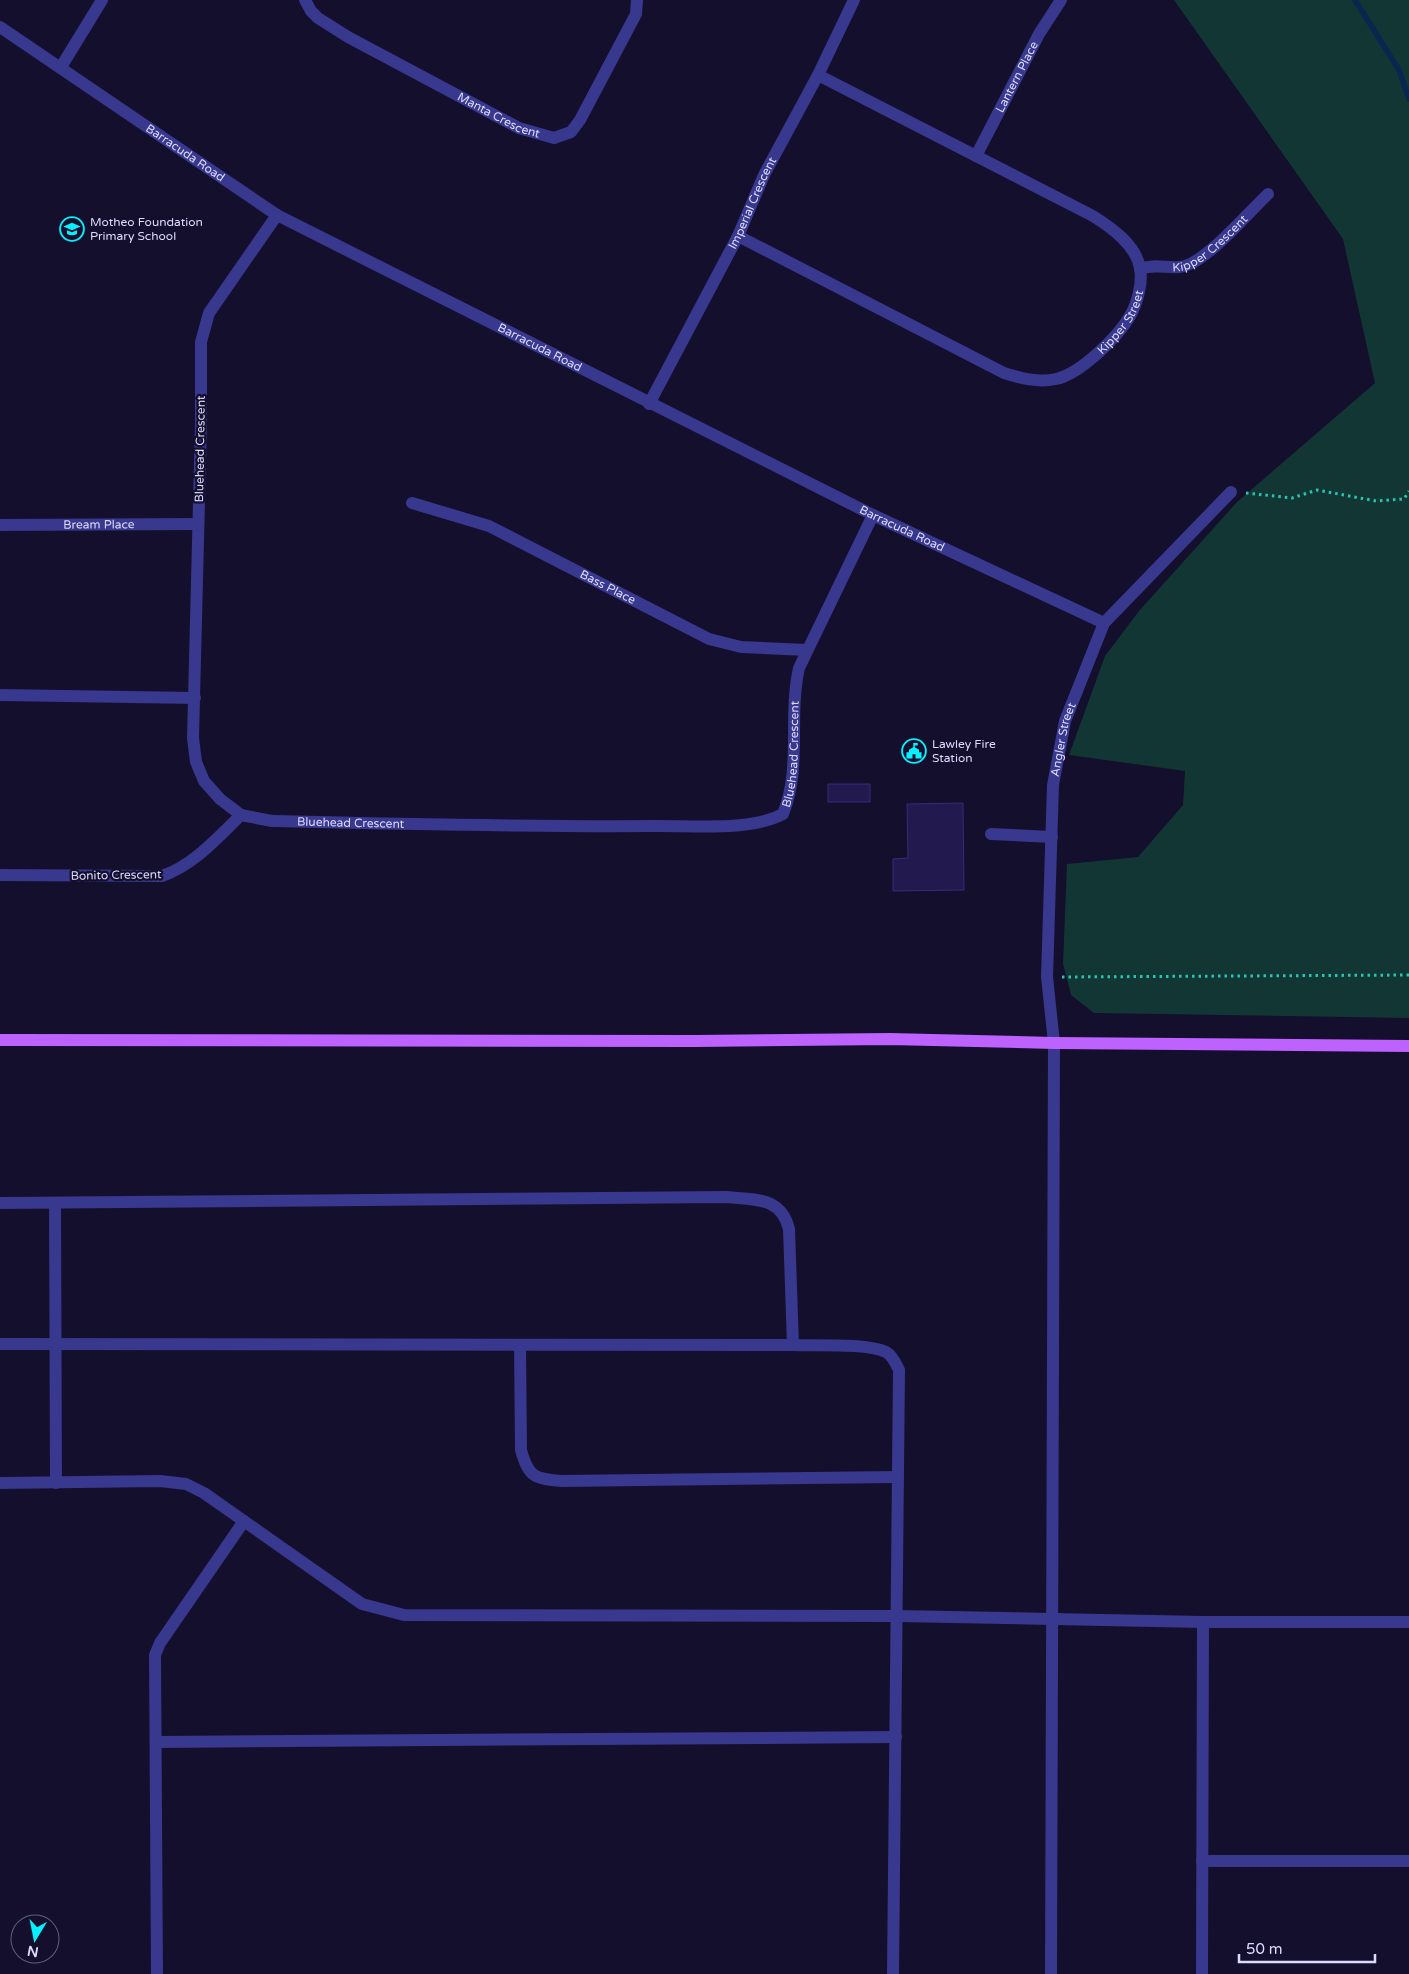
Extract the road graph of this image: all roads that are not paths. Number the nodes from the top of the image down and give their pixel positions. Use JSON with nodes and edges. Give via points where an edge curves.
{"nodes":[{"id":1,"x":102,"y":0,"type":"edge"},
{"id":2,"x":305,"y":0,"type":"edge"},
{"id":3,"x":637,"y":0,"type":"edge"},
{"id":4,"x":854,"y":0,"type":"edge"},
{"id":5,"x":1061,"y":0,"type":"edge"},
{"id":6,"x":0,"y":26,"type":"edge"},
{"id":7,"x":61,"y":67,"type":"junction"},
{"id":8,"x":818,"y":75,"type":"junction"},
{"id":9,"x":976,"y":156,"type":"junction"},
{"id":10,"x":1268,"y":194,"type":"dead end"},
{"id":11,"x":277,"y":215,"type":"junction"},
{"id":12,"x":738,"y":236,"type":"junction"},
{"id":13,"x":1140,"y":269,"type":"junction"},
{"id":14,"x":649,"y":404,"type":"junction"},
{"id":15,"x":1231,"y":492,"type":"road end"},
{"id":16,"x":412,"y":504,"type":"dead end"},
{"id":17,"x":873,"y":515,"type":"junction"},
{"id":18,"x":198,"y":524,"type":"junction"},
{"id":19,"x":0,"y":525,"type":"edge"},
{"id":20,"x":1104,"y":623,"type":"junction"},
{"id":21,"x":807,"y":650,"type":"junction"},
{"id":22,"x":0,"y":695,"type":"edge"},
{"id":23,"x":195,"y":698,"type":"junction"},
{"id":24,"x":241,"y":815,"type":"junction"},
{"id":25,"x":991,"y":834,"type":"dead end"},
{"id":26,"x":1052,"y":837,"type":"junction"},
{"id":27,"x":0,"y":875,"type":"edge"},
{"id":28,"x":0,"y":1040,"type":"edge"},
{"id":29,"x":1054,"y":1043,"type":"junction"},
{"id":30,"x":1409,"y":1046,"type":"edge"},
{"id":31,"x":0,"y":1203,"type":"edge"},
{"id":32,"x":55,"y":1203,"type":"junction"},
{"id":33,"x":0,"y":1344,"type":"edge"},
{"id":34,"x":55,"y":1344,"type":"junction"},
{"id":35,"x":520,"y":1345,"type":"junction"},
{"id":36,"x":793,"y":1345,"type":"junction"},
{"id":37,"x":898,"y":1478,"type":"junction"},
{"id":38,"x":0,"y":1483,"type":"edge"},
{"id":39,"x":56,"y":1483,"type":"junction"},
{"id":40,"x":244,"y":1521,"type":"junction"},
{"id":41,"x":897,"y":1616,"type":"junction"},
{"id":42,"x":1051,"y":1620,"type":"junction"},
{"id":43,"x":1203,"y":1622,"type":"junction"},
{"id":44,"x":1409,"y":1622,"type":"edge"},
{"id":45,"x":896,"y":1737,"type":"junction"},
{"id":46,"x":156,"y":1742,"type":"junction"},
{"id":47,"x":1202,"y":1861,"type":"junction"},
{"id":48,"x":1409,"y":1861,"type":"edge"},
{"id":49,"x":157,"y":1974,"type":"edge"},
{"id":50,"x":894,"y":1974,"type":"edge"},
{"id":51,"x":1051,"y":1974,"type":"edge"},
{"id":52,"x":1202,"y":1974,"type":"edge"}],
"edges":[{"from":1,"to":7,"type":"street"},
{"from":2,"to":3,"type":"street","name":"Manta Crescent","via":[[318,18],[348,37],[519,128],[554,138],[571,132],[580,120],[636,14]]},
{"from":4,"to":8,"type":"street","name":"Imperial Crescent"},
{"from":5,"to":9,"type":"street","name":"Lantern Place"},
{"from":6,"to":7,"type":"street","name":"Barracuda Road"},
{"from":7,"to":11,"type":"street","name":"Barracuda Road"},
{"from":8,"to":9,"type":"street","name":"Kipper Street"},
{"from":8,"to":12,"type":"street","name":"Imperial Crescent","via":[[764,175]]},
{"from":9,"to":13,"type":"street","name":"Kipper Street","via":[[1112,229],[1128,245]]},
{"from":10,"to":13,"type":"street","name":"Kipper Crescent","via":[[1205,254],[1189,265]]},
{"from":11,"to":14,"type":"street","name":"Barracuda Road"},
{"from":11,"to":18,"type":"street","name":"Bluehead Crescent","via":[[209,313],[201,342]]},
{"from":12,"to":13,"type":"street","name":"Kipper Street","via":[[1004,372],[1034,380],[1055,380],[1067,376],[1100,351],[1129,318],[1138,293]]},
{"from":12,"to":14,"type":"street","name":"Imperial Crescent"},
{"from":14,"to":17,"type":"street","name":"Barracuda Road"},
{"from":15,"to":20,"type":"street","name":"Angler Street"},
{"from":16,"to":21,"type":"street","name":"Bass Place","via":[[490,526],[709,640],[741,647]]},
{"from":17,"to":20,"type":"street","name":"Barracuda Road"},
{"from":17,"to":21,"type":"street","name":"Bluehead Crescent"},
{"from":18,"to":19,"type":"street","name":"Bream Place"},
{"from":18,"to":23,"type":"street","name":"Bluehead Crescent"},
{"from":20,"to":26,"type":"street","name":"Angler Street","via":[[1065,722],[1053,785]]},
{"from":21,"to":24,"type":"street","name":"Bluehead Crescent","via":[[794,689],[790,796],[783,814],[770,821],[735,825],[554,827],[272,821]]},
{"from":22,"to":23,"type":"street"},
{"from":23,"to":24,"type":"street","name":"Bluehead Crescent","via":[[193,738],[196,762],[204,781]]},
{"from":24,"to":27,"type":"street","name":"Bonito Crescent","via":[[197,857],[162,876]]},
{"from":25,"to":26,"type":"street"},
{"from":26,"to":29,"type":"street","name":"Angler Street","via":[[1047,977]]},
{"from":28,"to":29,"type":"main road","via":[[890,1039]]},
{"from":29,"to":30,"type":"main road"},
{"from":29,"to":42,"type":"street","name":"Angler Street"},
{"from":31,"to":32,"type":"street"},
{"from":32,"to":34,"type":"street"},
{"from":32,"to":36,"type":"street","via":[[760,1200],[780,1209],[789,1229]]},
{"from":33,"to":34,"type":"street"},
{"from":34,"to":35,"type":"street"},
{"from":34,"to":39,"type":"street"},
{"from":35,"to":36,"type":"street"},
{"from":35,"to":37,"type":"street","via":[[521,1450],[525,1466],[532,1476],[562,1482]]},
{"from":36,"to":37,"type":"street","via":[[870,1349],[886,1352],[893,1358],[899,1370]]},
{"from":37,"to":41,"type":"street"},
{"from":38,"to":39,"type":"street"},
{"from":39,"to":40,"type":"street","via":[[160,1481],[186,1484]]},
{"from":40,"to":41,"type":"street","via":[[362,1604],[404,1614]]},
{"from":40,"to":46,"type":"street","via":[[155,1655]]},
{"from":41,"to":42,"type":"street"},
{"from":41,"to":45,"type":"street"},
{"from":42,"to":43,"type":"street"},
{"from":42,"to":51,"type":"street","name":"Angler Street"},
{"from":43,"to":44,"type":"street"},
{"from":43,"to":47,"type":"street"},
{"from":45,"to":46,"type":"street"},
{"from":45,"to":50,"type":"street"},
{"from":46,"to":49,"type":"street"},
{"from":47,"to":48,"type":"street"},
{"from":47,"to":52,"type":"street"}]}
